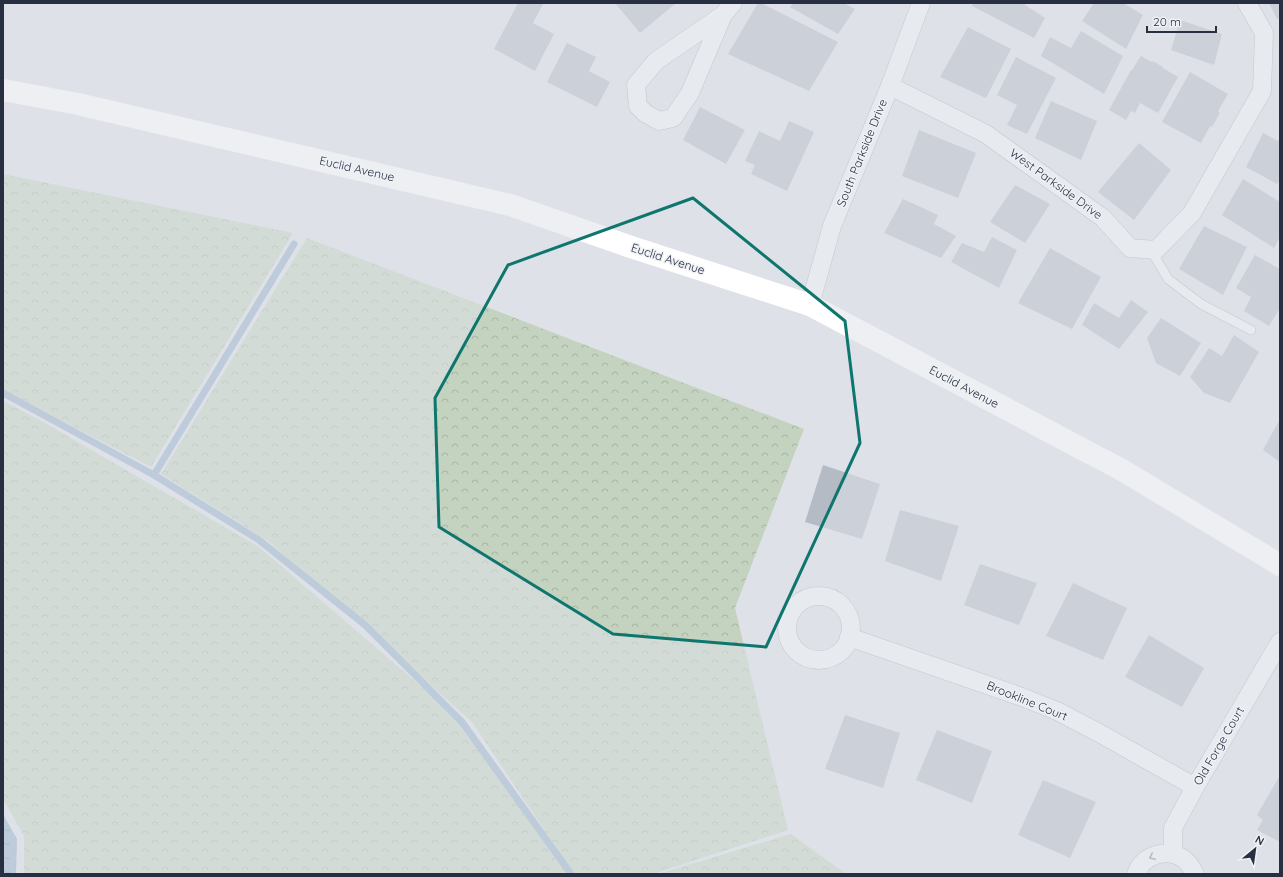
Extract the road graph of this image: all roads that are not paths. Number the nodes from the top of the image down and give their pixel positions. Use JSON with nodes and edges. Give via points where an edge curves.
{"nodes":[{"id":1,"x":921,"y":3,"type":"edge"},
{"id":2,"x":1247,"y":3,"type":"edge"},
{"id":3,"x":728,"y":9,"type":"edge"},
{"id":4,"x":890,"y":86,"type":"junction"},
{"id":5,"x":3,"y":90,"type":"edge"},
{"id":6,"x":1151,"y":250,"type":"junction"},
{"id":7,"x":810,"y":305,"type":"junction"},
{"id":8,"x":1251,"y":330,"type":"dead end"},
{"id":9,"x":1280,"y":565,"type":"edge"},
{"id":10,"x":849,"y":637,"type":"dead end"},
{"id":11,"x":1280,"y":642,"type":"edge"},
{"id":12,"x":1195,"y":787,"type":"junction"},
{"id":13,"x":1173,"y":854,"type":"junction"},
{"id":14,"x":1136,"y":874,"type":"edge"},
{"id":15,"x":1195,"y":874,"type":"edge"}],
"edges":[{"from":1,"to":4,"type":"street","name":"South Parkside Drive"},
{"from":2,"to":6,"type":"street","via":[[1264,33],[1262,91],[1192,213],[1156,250]]},
{"from":3,"to":3,"type":"street","via":[[690,93],[673,118],[659,121],[645,113],[638,106],[636,85],[656,61]]},
{"from":4,"to":6,"type":"street","name":"West Parkside Drive","via":[[986,134],[1103,218],[1130,248]]},
{"from":4,"to":7,"type":"street","name":"South Parkside Drive","via":[[832,226]]},
{"from":5,"to":7,"type":"main road","name":"Euclid Avenue","via":[[78,104],[510,205]]},
{"from":6,"to":8,"type":"lane","via":[[1168,279],[1201,304]]},
{"from":7,"to":9,"type":"main road","name":"Euclid Avenue","via":[[1122,470]]},
{"from":10,"to":12,"type":"street","name":"Brookline Court","via":[[1057,711]]},
{"from":11,"to":12,"type":"street","name":"Old Forge Court"},
{"from":12,"to":13,"type":"street","name":"Old Forge Court","via":[[1173,828]]},
{"from":13,"to":14,"type":"street","one_way":true,"via":[[1153,856],[1144,861]]},
{"from":13,"to":15,"type":"street","via":[[1183,858]]}]}
